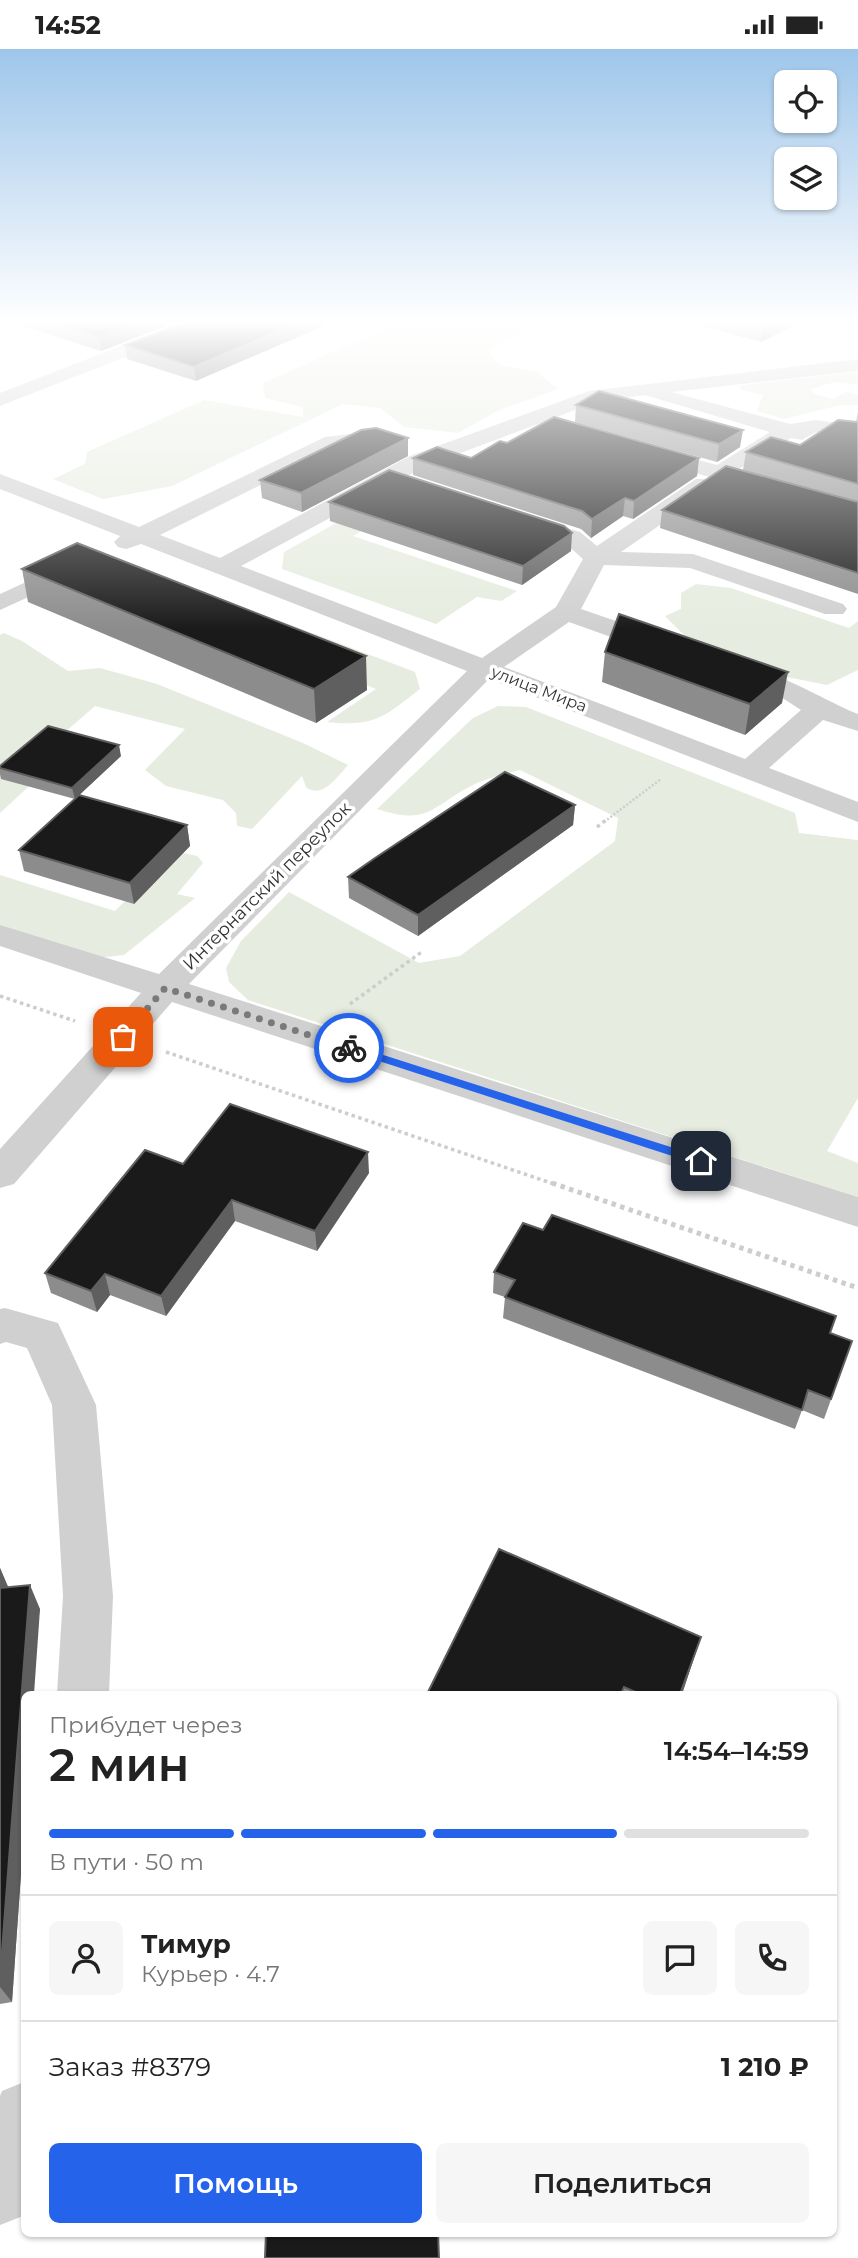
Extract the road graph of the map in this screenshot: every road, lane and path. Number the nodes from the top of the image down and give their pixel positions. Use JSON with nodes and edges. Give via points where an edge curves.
{"nodes":[{"id":1,"x":518,"y":424,"type":"edge"},
{"id":2,"x":549,"y":424,"type":"edge"},
{"id":3,"x":763,"y":424,"type":"edge"},
{"id":4,"x":569,"y":430,"type":"edge"},
{"id":5,"x":785,"y":430,"type":"junction"},
{"id":6,"x":858,"y":432,"type":"edge"},
{"id":7,"x":632,"y":447,"type":"edge"},
{"id":8,"x":858,"y":449,"type":"edge"},
{"id":9,"x":449,"y":450,"type":"junction"},
{"id":10,"x":720,"y":473,"type":"junction"},
{"id":11,"x":386,"y":477,"type":"junction"},
{"id":12,"x":746,"y":480,"type":"edge"},
{"id":13,"x":0,"y":481,"type":"edge"},
{"id":14,"x":413,"y":486,"type":"edge"},
{"id":15,"x":506,"y":516,"type":"edge"},
{"id":16,"x":138,"y":536,"type":"junction"},
{"id":17,"x":596,"y":558,"type":"junction"},
{"id":18,"x":220,"y":567,"type":"junction"},
{"id":19,"x":1,"y":603,"type":"edge"},
{"id":20,"x":834,"y":609,"type":"dead end"},
{"id":21,"x":566,"y":612,"type":"junction"},
{"id":22,"x":680,"y":653,"type":"edge"},
{"id":23,"x":705,"y":661,"type":"edge"},
{"id":24,"x":485,"y":668,"type":"junction"},
{"id":25,"x":818,"y":709,"type":"junction"},
{"id":26,"x":858,"y":723,"type":"edge"},
{"id":27,"x":698,"y":752,"type":"junction"},
{"id":28,"x":749,"y":771,"type":"junction"},
{"id":29,"x":858,"y":813,"type":"edge"},
{"id":30,"x":597,"y":827,"type":"dead end"},
{"id":31,"x":0,"y":935,"type":"edge"},
{"id":32,"x":423,"y":951,"type":"dead end"},
{"id":33,"x":165,"y":988,"type":"junction"},
{"id":34,"x":0,"y":996,"type":"edge"},
{"id":35,"x":308,"y":1034,"type":"junction"},
{"id":36,"x":123,"y":1037,"type":"junction"},
{"id":37,"x":0,"y":1174,"type":"edge"},
{"id":38,"x":858,"y":1212,"type":"edge"},
{"id":39,"x":858,"y":1288,"type":"edge"},
{"id":40,"x":0,"y":1327,"type":"edge"},
{"id":41,"x":83,"y":1691,"type":"edge"},
{"id":42,"x":21,"y":2123,"type":"edge"},
{"id":43,"x":0,"y":2193,"type":"edge"}],
"edges":[{"from":1,"to":9,"type":"street"},
{"from":2,"to":4,"type":"street"},
{"from":3,"to":5,"type":"street"},
{"from":5,"to":6,"type":"street","via":[[819,425]]},
{"from":5,"to":8,"type":"street"},
{"from":5,"to":10,"type":"street"},
{"from":7,"to":10,"type":"street"},
{"from":9,"to":11,"type":"street"},
{"from":9,"to":16,"type":"street","via":[[407,446],[377,437],[332,441]]},
{"from":10,"to":12,"type":"street"},
{"from":10,"to":17,"type":"street"},
{"from":11,"to":14,"type":"street"},
{"from":11,"to":18,"type":"street"},
{"from":13,"to":16,"type":"street","name":"улица Мира"},
{"from":15,"to":17,"type":"street","via":[[572,537]]},
{"from":16,"to":18,"type":"street","name":"улица Мира"},
{"from":16,"to":19,"type":"street"},
{"from":17,"to":20,"type":"street","via":[[693,561]]},
{"from":17,"to":21,"type":"street"},
{"from":18,"to":24,"type":"street","name":"улица Мира"},
{"from":21,"to":22,"type":"street"},
{"from":21,"to":24,"type":"street","name":"Интернатский переулок"},
{"from":23,"to":25,"type":"street","via":[[794,693]]},
{"from":24,"to":27,"type":"street","name":"улица Мира"},
{"from":24,"to":33,"type":"street","name":"Интернатский переулок"},
{"from":25,"to":26,"type":"street"},
{"from":25,"to":28,"type":"street"},
{"from":27,"to":28,"type":"street","name":"улица Мира"},
{"from":27,"to":30,"type":"path"},
{"from":28,"to":29,"type":"street","name":"улица Мира"},
{"from":31,"to":33,"type":"street"},
{"from":32,"to":35,"type":"path"},
{"from":33,"to":35,"type":"street"},
{"from":33,"to":36,"type":"street","name":"Интернатский переулок"},
{"from":34,"to":36,"type":"path"},
{"from":35,"to":38,"type":"street"},
{"from":36,"to":37,"type":"street","name":"Интернатский переулок"},
{"from":36,"to":39,"type":"path"},
{"from":40,"to":41,"type":"street","via":[[43,1335],[74,1405],[88,1596]]},
{"from":42,"to":43,"type":"street"}]}
